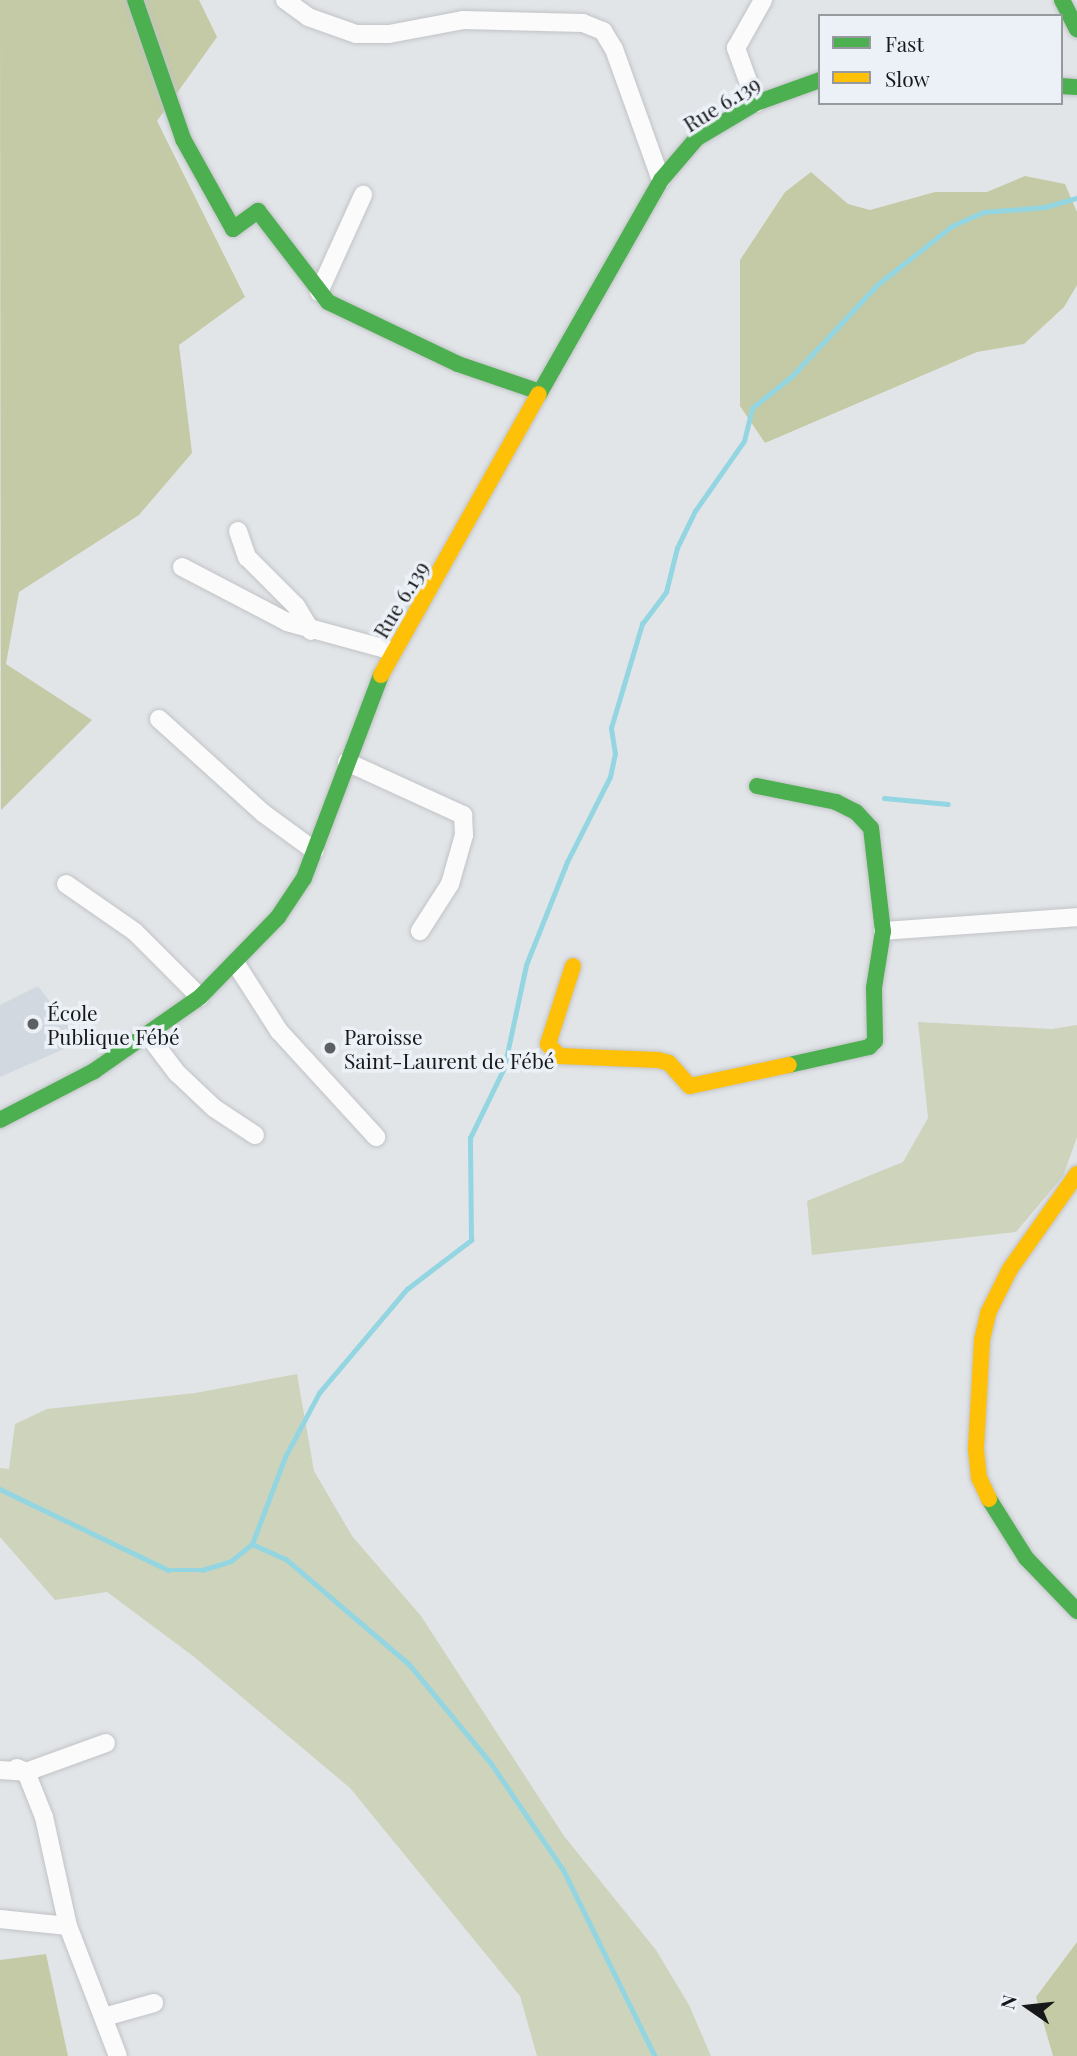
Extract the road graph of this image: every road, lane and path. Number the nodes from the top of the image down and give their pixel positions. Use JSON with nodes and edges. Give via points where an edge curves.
{"nodes":[{"id":1,"x":135,"y":0,"type":"edge"},
{"id":2,"x":285,"y":0,"type":"edge"},
{"id":3,"x":764,"y":0,"type":"edge"},
{"id":4,"x":1062,"y":0,"type":"edge"},
{"id":5,"x":1077,"y":29,"type":"edge"},
{"id":6,"x":818,"y":81,"type":"edge"},
{"id":7,"x":756,"y":103,"type":"junction"},
{"id":8,"x":661,"y":180,"type":"junction"},
{"id":9,"x":363,"y":195,"type":"dead end"},
{"id":10,"x":319,"y":292,"type":"junction"},
{"id":11,"x":540,"y":392,"type":"junction"},
{"id":12,"x":238,"y":531,"type":"dead end"},
{"id":13,"x":181,"y":567,"type":"dead end"},
{"id":14,"x":311,"y":631,"type":"junction"},
{"id":15,"x":393,"y":651,"type":"junction"},
{"id":16,"x":159,"y":719,"type":"dead end"},
{"id":17,"x":347,"y":762,"type":"junction"},
{"id":18,"x":757,"y":786,"type":"dead end"},
{"id":19,"x":315,"y":851,"type":"junction"},
{"id":20,"x":65,"y":884,"type":"dead end"},
{"id":21,"x":1077,"y":917,"type":"edge"},
{"id":22,"x":420,"y":931,"type":"dead end"},
{"id":23,"x":883,"y":931,"type":"junction"},
{"id":24,"x":236,"y":964,"type":"junction"},
{"id":25,"x":573,"y":966,"type":"dead end"},
{"id":26,"x":200,"y":997,"type":"junction"},
{"id":27,"x":148,"y":1035,"type":"junction"},
{"id":28,"x":0,"y":1120,"type":"edge"},
{"id":29,"x":255,"y":1135,"type":"dead end"},
{"id":30,"x":376,"y":1138,"type":"dead end"},
{"id":31,"x":1077,"y":1174,"type":"edge"},
{"id":32,"x":1077,"y":1611,"type":"edge"},
{"id":33,"x":106,"y":1743,"type":"dead end"},
{"id":34,"x":0,"y":1759,"type":"edge"},
{"id":35,"x":0,"y":1770,"type":"edge"},
{"id":36,"x":26,"y":1772,"type":"junction"},
{"id":37,"x":0,"y":1919,"type":"edge"},
{"id":38,"x":68,"y":1926,"type":"junction"},
{"id":39,"x":154,"y":2003,"type":"dead end"},
{"id":40,"x":104,"y":2017,"type":"junction"},
{"id":41,"x":118,"y":2056,"type":"edge"}],
"edges":[{"from":1,"to":10,"type":"street","via":[[183,139],[233,229],[258,211]]},
{"from":2,"to":8,"type":"street","via":[[308,17],[356,34],[389,34],[463,20],[583,23],[603,31]]},
{"from":3,"to":7,"type":"street","via":[[736,48]]},
{"from":4,"to":5,"type":"street"},
{"from":6,"to":7,"type":"street","name":"Rue 6.139"},
{"from":7,"to":8,"type":"street","name":"Rue 6.139","via":[[696,138]]},
{"from":8,"to":11,"type":"street","name":"Rue 6.139"},
{"from":9,"to":10,"type":"street"},
{"from":10,"to":11,"type":"street","via":[[341,310],[458,364]]},
{"from":11,"to":15,"type":"street","name":"Rue 6.139"},
{"from":12,"to":14,"type":"street","via":[[247,557],[296,606]]},
{"from":13,"to":14,"type":"street"},
{"from":14,"to":15,"type":"street"},
{"from":15,"to":17,"type":"street","name":"Rue 6.139"},
{"from":16,"to":19,"type":"street","via":[[263,813]]},
{"from":17,"to":19,"type":"street","name":"Rue 6.139"},
{"from":17,"to":22,"type":"street","via":[[463,815],[464,835],[450,884]]},
{"from":18,"to":23,"type":"street","via":[[836,802],[864,818],[871,828]]},
{"from":19,"to":24,"type":"street","name":"Rue 6.139","via":[[304,878],[278,917]]},
{"from":20,"to":26,"type":"street","via":[[135,932]]},
{"from":21,"to":23,"type":"street"},
{"from":23,"to":25,"type":"street","via":[[874,988],[877,1034],[869,1046],[690,1086],[668,1063],[559,1056],[550,1051],[548,1044]]},
{"from":24,"to":26,"type":"street","name":"Rue 6.139"},
{"from":24,"to":30,"type":"street","via":[[279,1031]]},
{"from":26,"to":27,"type":"street","name":"Rue 6.139"},
{"from":27,"to":28,"type":"street","name":"Rue 6.139","via":[[84,1077]]},
{"from":27,"to":29,"type":"street","via":[[177,1073],[214,1108]]},
{"from":31,"to":32,"type":"street","via":[[1010,1269],[988,1313],[982,1340],[976,1448],[979,1478],[1000,1523]]},
{"from":33,"to":36,"type":"street"},
{"from":34,"to":36,"type":"street"},
{"from":35,"to":36,"type":"street"},
{"from":36,"to":38,"type":"street","via":[[44,1817]]},
{"from":37,"to":38,"type":"street"},
{"from":38,"to":40,"type":"street"},
{"from":39,"to":40,"type":"street"},
{"from":40,"to":41,"type":"street"}]}
